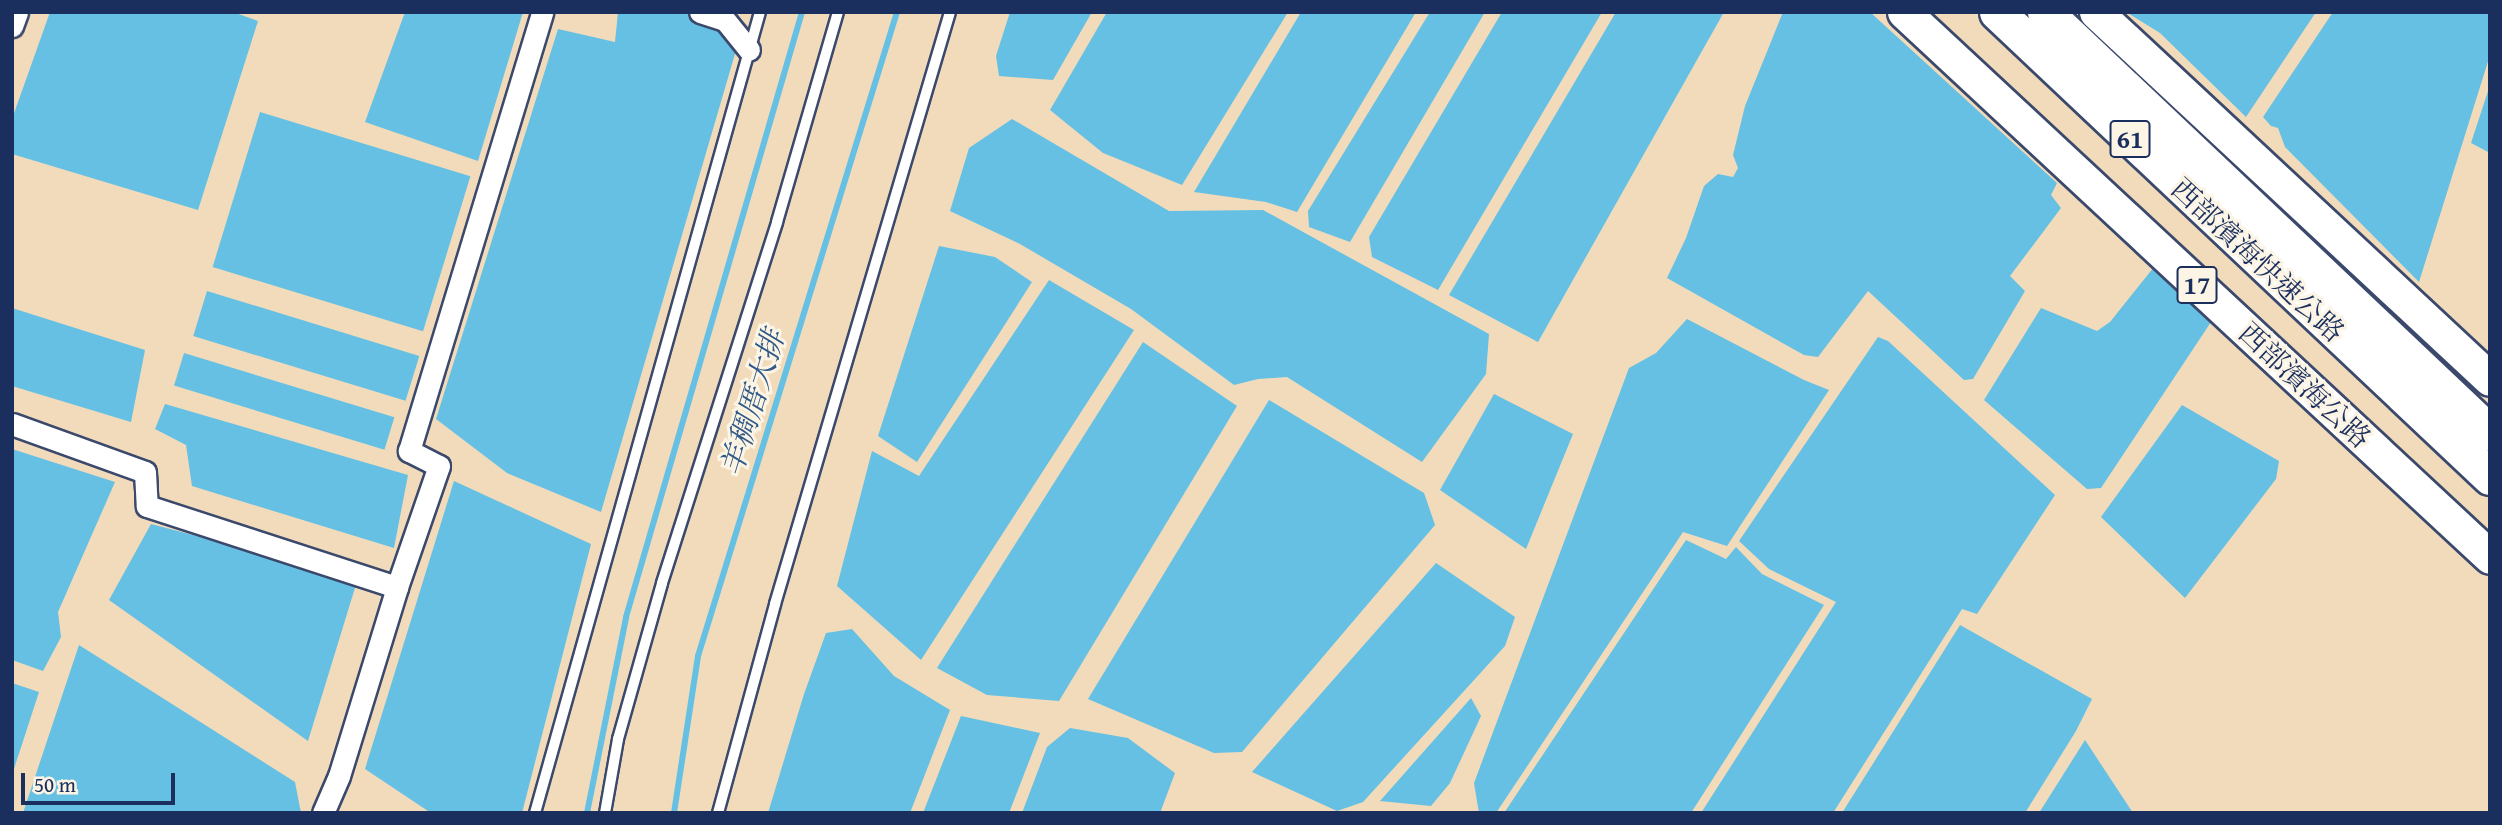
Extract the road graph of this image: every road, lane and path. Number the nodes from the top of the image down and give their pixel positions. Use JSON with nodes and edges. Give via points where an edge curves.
{"nodes":[{"id":1,"x":17,"y":12,"type":"edge"},
{"id":2,"x":542,"y":12,"type":"edge"},
{"id":3,"x":700,"y":12,"type":"edge"},
{"id":4,"x":760,"y":12,"type":"edge"},
{"id":5,"x":838,"y":12,"type":"edge"},
{"id":6,"x":950,"y":12,"type":"edge"},
{"id":7,"x":1904,"y":12,"type":"edge"},
{"id":8,"x":1997,"y":12,"type":"edge"},
{"id":9,"x":2045,"y":12,"type":"edge"},
{"id":10,"x":2095,"y":12,"type":"edge"},
{"id":11,"x":12,"y":26,"type":"edge"},
{"id":12,"x":749,"y":50,"type":"junction"},
{"id":13,"x":2275,"y":255,"type":"junction"},
{"id":14,"x":2490,"y":379,"type":"edge"},
{"id":15,"x":12,"y":424,"type":"edge"},
{"id":16,"x":2490,"y":433,"type":"edge"},
{"id":17,"x":2490,"y":477,"type":"edge"},
{"id":18,"x":2490,"y":557,"type":"edge"},
{"id":19,"x":397,"y":587,"type":"junction"},
{"id":20,"x":323,"y":813,"type":"edge"},
{"id":21,"x":535,"y":813,"type":"edge"},
{"id":22,"x":605,"y":813,"type":"edge"},
{"id":23,"x":718,"y":813,"type":"edge"}],
"edges":[{"from":1,"to":11,"type":"street"},
{"from":2,"to":19,"type":"street","via":[[409,451],[439,466]]},
{"from":3,"to":12,"type":"street","via":[[725,20]]},
{"from":4,"to":12,"type":"lane"},
{"from":5,"to":22,"type":"lane","via":[[777,222],[662,583],[618,739]]},
{"from":6,"to":23,"type":"lane"},
{"from":7,"to":18,"type":"main road","name":"西部濱海公路","number":"17"},
{"from":8,"to":13,"type":"highway","name":"西部濱海快速公路","number":"61"},
{"from":9,"to":13,"type":"highway","name":"西部濱海快速公路","number":"61"},
{"from":10,"to":14,"type":"main road"},
{"from":12,"to":21,"type":"lane"},
{"from":13,"to":16,"type":"highway","name":"西部濱海快速公路","number":"61"},
{"from":13,"to":17,"type":"highway","name":"西部濱海快速公路","number":"61"},
{"from":15,"to":19,"type":"street","via":[[145,472],[147,506]]},
{"from":19,"to":20,"type":"street","via":[[339,776]]}]}
